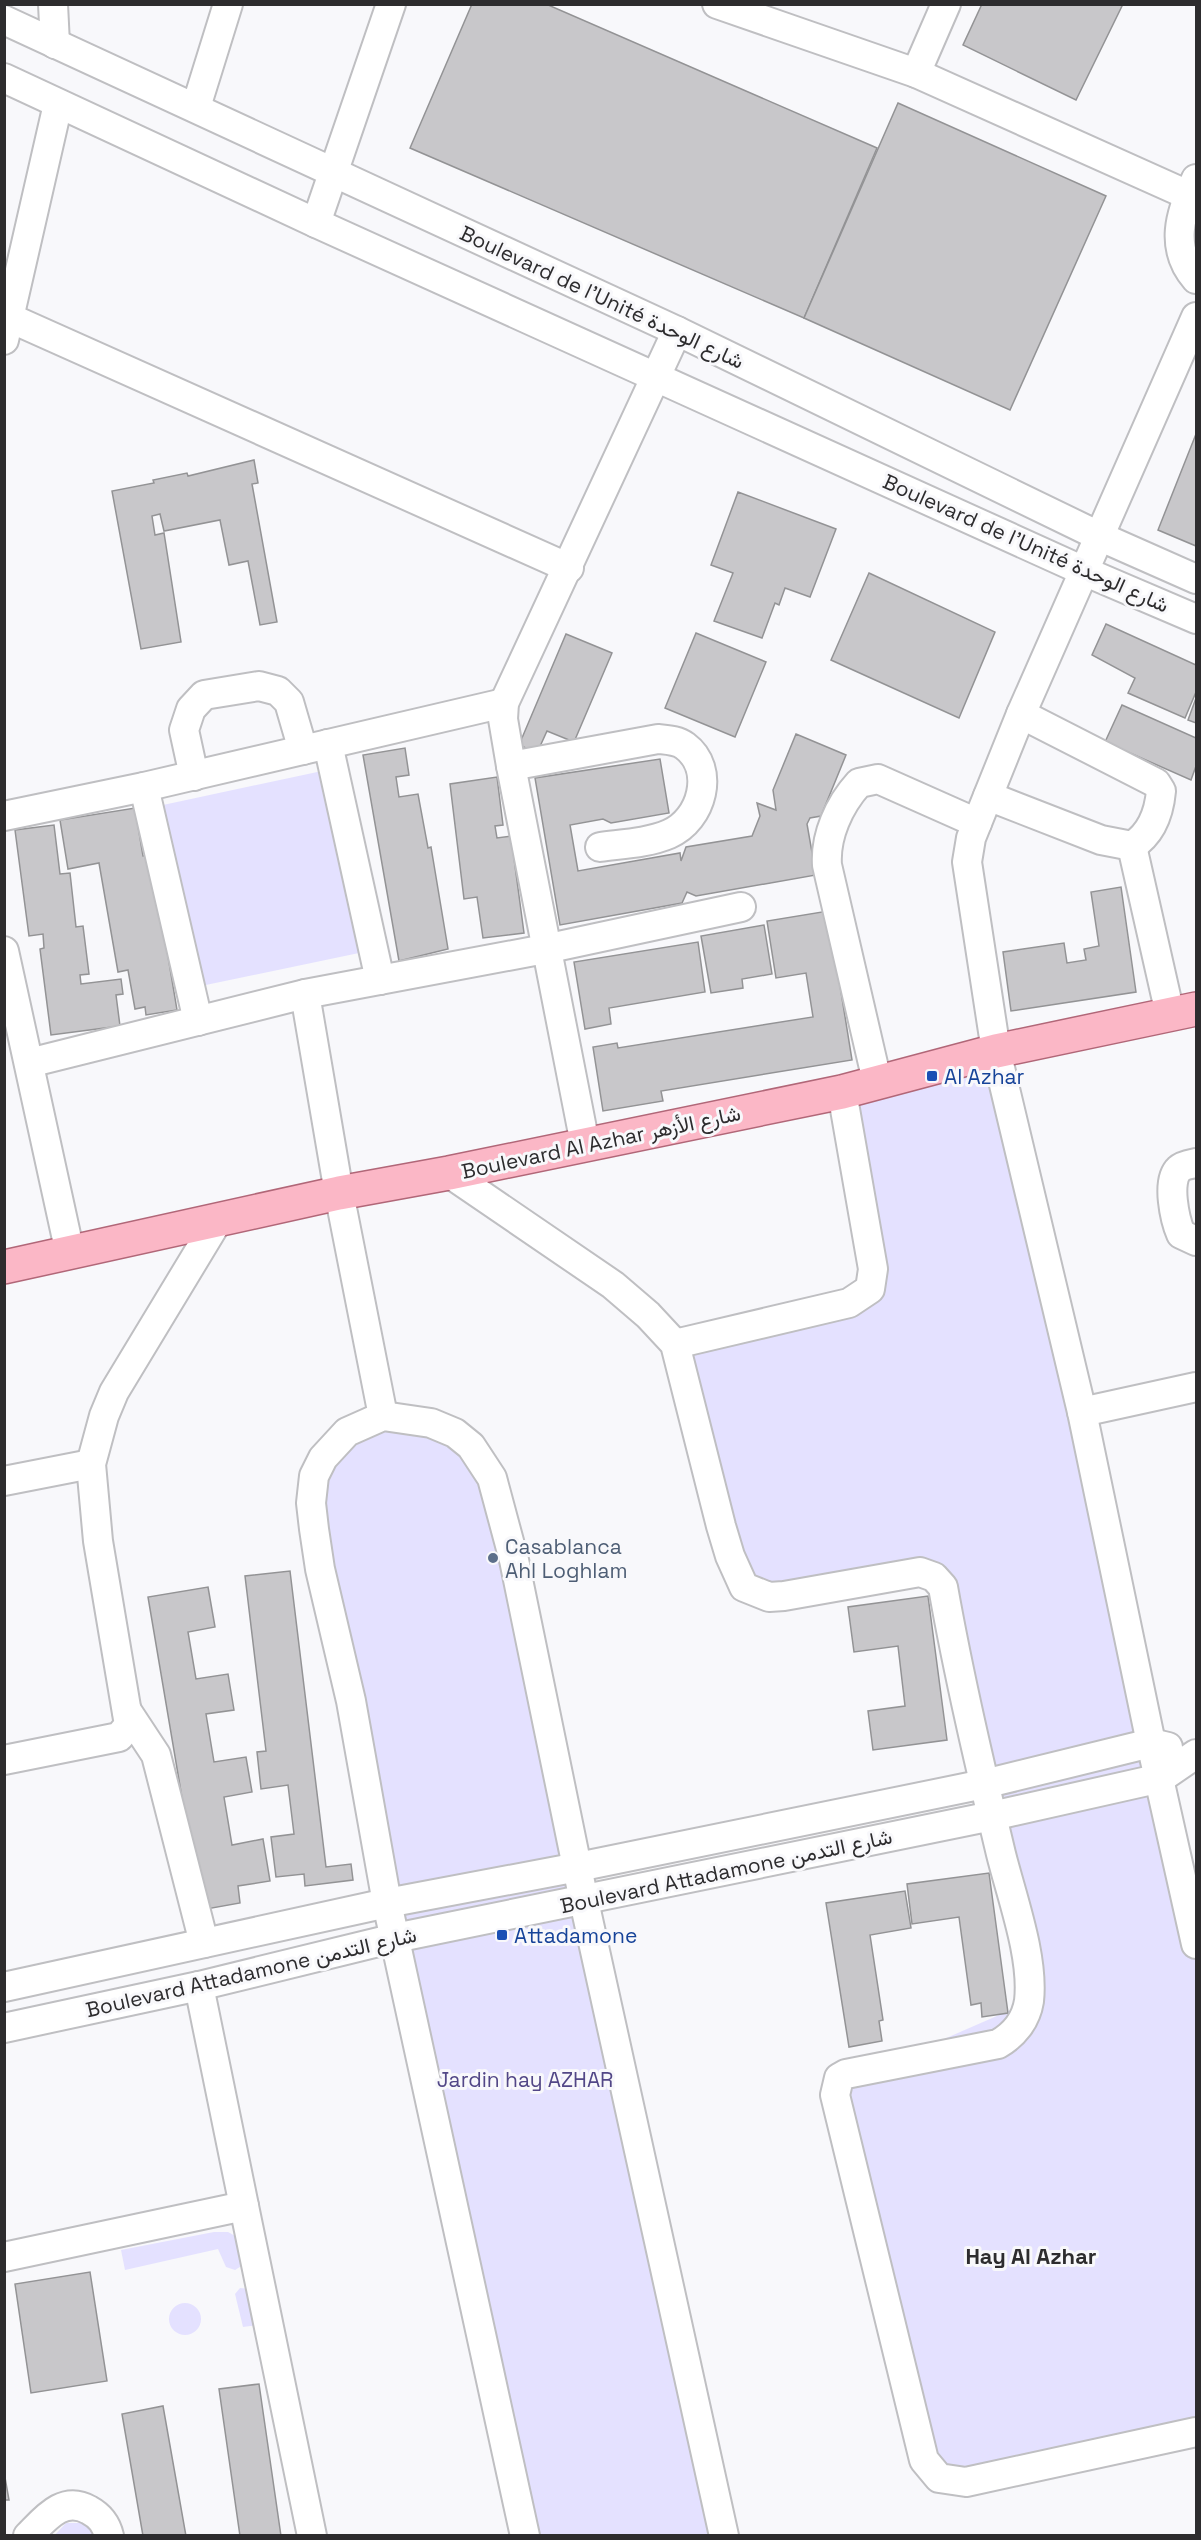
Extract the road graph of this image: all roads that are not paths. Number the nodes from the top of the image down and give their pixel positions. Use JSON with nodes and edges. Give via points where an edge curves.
{"nodes":[{"id":1,"x":53,"y":4,"type":"edge"},
{"id":2,"x":228,"y":4,"type":"edge"},
{"id":3,"x":391,"y":4,"type":"edge"},
{"id":4,"x":717,"y":4,"type":"edge"},
{"id":5,"x":946,"y":4,"type":"edge"},
{"id":6,"x":4,"y":20,"type":"edge"},
{"id":7,"x":55,"y":44,"type":"junction"},
{"id":8,"x":916,"y":74,"type":"junction"},
{"id":9,"x":4,"y":78,"type":"edge"},
{"id":10,"x":58,"y":104,"type":"junction"},
{"id":11,"x":196,"y":107,"type":"junction"},
{"id":12,"x":332,"y":171,"type":"junction"},
{"id":13,"x":1192,"y":186,"type":"edge"},
{"id":14,"x":316,"y":223,"type":"junction"},
{"id":15,"x":1197,"y":279,"type":"edge"},
{"id":16,"x":1197,"y":317,"type":"edge"},
{"id":17,"x":7,"y":329,"type":"edge"},
{"id":18,"x":677,"y":330,"type":"junction"},
{"id":19,"x":657,"y":376,"type":"junction"},
{"id":20,"x":1101,"y":537,"type":"junction"},
{"id":21,"x":568,"y":568,"type":"junction"},
{"id":22,"x":1086,"y":572,"type":"junction"},
{"id":23,"x":1197,"y":579,"type":"edge"},
{"id":24,"x":1197,"y":619,"type":"edge"},
{"id":25,"x":504,"y":704,"type":"junction"},
{"id":26,"x":1021,"y":714,"type":"junction"},
{"id":27,"x":315,"y":747,"type":"junction"},
{"id":28,"x":510,"y":766,"type":"junction"},
{"id":29,"x":194,"y":776,"type":"junction"},
{"id":30,"x":144,"y":787,"type":"junction"},
{"id":31,"x":988,"y":796,"type":"junction"},
{"id":32,"x":4,"y":816,"type":"edge"},
{"id":33,"x":977,"y":823,"type":"junction"},
{"id":34,"x":1132,"y":846,"type":"junction"},
{"id":35,"x":600,"y":847,"type":"dead end"},
{"id":36,"x":741,"y":907,"type":"dead end"},
{"id":37,"x":545,"y":949,"type":"junction"},
{"id":38,"x":4,"y":951,"type":"edge"},
{"id":39,"x":380,"y":980,"type":"junction"},
{"id":40,"x":305,"y":994,"type":"junction"},
{"id":41,"x":1183,"y":1012,"type":"edge"},
{"id":42,"x":198,"y":1021,"type":"junction"},
{"id":43,"x":996,"y":1051,"type":"junction"},
{"id":44,"x":28,"y":1063,"type":"junction"},
{"id":45,"x":877,"y":1081,"type":"junction"},
{"id":46,"x":842,"y":1092,"type":"junction"},
{"id":47,"x":585,"y":1144,"type":"junction"},
{"id":48,"x":1197,"y":1163,"type":"edge"},
{"id":49,"x":449,"y":1173,"type":"junction"},
{"id":50,"x":339,"y":1193,"type":"junction"},
{"id":51,"x":218,"y":1220,"type":"junction"},
{"id":52,"x":1197,"y":1241,"type":"edge"},
{"id":53,"x":70,"y":1252,"type":"junction"},
{"id":54,"x":4,"y":1267,"type":"edge"},
{"id":55,"x":675,"y":1344,"type":"junction"},
{"id":56,"x":1197,"y":1387,"type":"edge"},
{"id":57,"x":1082,"y":1412,"type":"junction"},
{"id":58,"x":383,"y":1416,"type":"junction"},
{"id":59,"x":91,"y":1464,"type":"junction"},
{"id":60,"x":4,"y":1481,"type":"edge"},
{"id":61,"x":127,"y":1711,"type":"junction"},
{"id":62,"x":1151,"y":1743,"type":"junction"},
{"id":63,"x":1197,"y":1753,"type":"edge"},
{"id":64,"x":4,"y":1760,"type":"edge"},
{"id":65,"x":1161,"y":1778,"type":"junction"},
{"id":66,"x":984,"y":1784,"type":"junction"},
{"id":67,"x":992,"y":1816,"type":"junction"},
{"id":68,"x":578,"y":1868,"type":"junction"},
{"id":69,"x":584,"y":1901,"type":"junction"},
{"id":70,"x":387,"y":1903,"type":"junction"},
{"id":71,"x":395,"y":1938,"type":"junction"},
{"id":72,"x":204,"y":1943,"type":"junction"},
{"id":73,"x":1197,"y":1944,"type":"edge"},
{"id":74,"x":199,"y":1986,"type":"junction"},
{"id":75,"x":4,"y":1987,"type":"edge"},
{"id":76,"x":4,"y":2028,"type":"edge"},
{"id":77,"x":244,"y":2206,"type":"junction"},
{"id":78,"x":4,"y":2257,"type":"edge"},
{"id":79,"x":1197,"y":2432,"type":"edge"},
{"id":80,"x":28,"y":2535,"type":"edge"},
{"id":81,"x":109,"y":2535,"type":"edge"},
{"id":82,"x":312,"y":2535,"type":"edge"},
{"id":83,"x":525,"y":2535,"type":"edge"},
{"id":84,"x":724,"y":2535,"type":"edge"}],
"edges":[{"from":1,"to":7,"type":"street"},
{"from":2,"to":11,"type":"street"},
{"from":3,"to":12,"type":"street"},
{"from":4,"to":8,"type":"street"},
{"from":5,"to":8,"type":"street"},
{"from":6,"to":7,"type":"street","name":"Boulevard de l'Unité شارع الوحدة"},
{"from":7,"to":11,"type":"street","name":"Boulevard de l'Unité شارع الوحدة"},
{"from":8,"to":13,"type":"street"},
{"from":9,"to":10,"type":"street","name":"Boulevard de l'Unité شارع الوحدة"},
{"from":10,"to":14,"type":"street","name":"Boulevard de l'Unité شارع الوحدة"},
{"from":10,"to":17,"type":"street"},
{"from":11,"to":12,"type":"street","name":"Boulevard de l'Unité شارع الوحدة"},
{"from":12,"to":14,"type":"street"},
{"from":12,"to":18,"type":"street","name":"Boulevard de l'Unité شارع الوحدة"},
{"from":13,"to":15,"type":"street","via":[[1178,235],[1181,254]]},
{"from":14,"to":19,"type":"street","name":"Boulevard de l'Unité شارع الوحدة"},
{"from":16,"to":20,"type":"street"},
{"from":17,"to":21,"type":"street"},
{"from":18,"to":19,"type":"street"},
{"from":18,"to":20,"type":"street","name":"Boulevard de l'Unité شارع الوحدة"},
{"from":19,"to":21,"type":"street"},
{"from":19,"to":22,"type":"street","name":"Boulevard de l'Unité شارع الوحدة"},
{"from":20,"to":22,"type":"street"},
{"from":20,"to":23,"type":"street","name":"Boulevard de l'Unité شارع الوحدة"},
{"from":21,"to":25,"type":"street"},
{"from":22,"to":24,"type":"street","name":"Boulevard de l'Unité شارع الوحدة"},
{"from":22,"to":26,"type":"street"},
{"from":25,"to":27,"type":"street"},
{"from":25,"to":28,"type":"street"},
{"from":26,"to":31,"type":"street"},
{"from":26,"to":34,"type":"street","via":[[1156,783],[1161,791],[1154,819],[1146,835]]},
{"from":27,"to":29,"type":"street"},
{"from":27,"to":29,"type":"street","via":[[289,702],[278,691],[259,686],[204,695],[191,709],[184,730]]},
{"from":27,"to":39,"type":"street"},
{"from":28,"to":35,"type":"street","via":[[658,739],[676,742],[693,753],[702,776],[702,792],[694,814],[670,834]]},
{"from":28,"to":37,"type":"street"},
{"from":29,"to":30,"type":"street"},
{"from":30,"to":32,"type":"street"},
{"from":30,"to":42,"type":"street"},
{"from":31,"to":33,"type":"street"},
{"from":31,"to":34,"type":"street","via":[[1101,840]]},
{"from":33,"to":43,"type":"street","via":[[967,862]]},
{"from":33,"to":45,"type":"street","via":[[878,779],[865,780],[852,790],[830,832],[827,865]]},
{"from":34,"to":41,"type":"street"},
{"from":36,"to":37,"type":"street"},
{"from":37,"to":39,"type":"street"},
{"from":37,"to":47,"type":"street"},
{"from":38,"to":44,"type":"street"},
{"from":39,"to":40,"type":"street"},
{"from":40,"to":42,"type":"street"},
{"from":40,"to":50,"type":"street"},
{"from":41,"to":43,"type":"main road","name":"Boulevard Al Azhar شارع الأزهر"},
{"from":42,"to":44,"type":"street"},
{"from":43,"to":45,"type":"main road","name":"Boulevard Al Azhar شارع الأزهر"},
{"from":43,"to":57,"type":"street"},
{"from":44,"to":53,"type":"street"},
{"from":45,"to":46,"type":"main road","name":"Boulevard Al Azhar شارع الأزهر"},
{"from":46,"to":47,"type":"main road","name":"Boulevard Al Azhar شارع الأزهر"},
{"from":46,"to":55,"type":"street","via":[[873,1269],[870,1289],[849,1303]]},
{"from":47,"to":49,"type":"main road","name":"Boulevard Al Azhar شارع الأزهر"},
{"from":48,"to":52,"type":"street","via":[[1180,1167],[1176,1172],[1173,1196],[1180,1234]]},
{"from":49,"to":50,"type":"main road","name":"Boulevard Al Azhar شارع الأزهر"},
{"from":49,"to":55,"type":"street","via":[[613,1285]]},
{"from":50,"to":51,"type":"main road","name":"Boulevard Al Azhar شارع الأزهر"},
{"from":50,"to":58,"type":"street"},
{"from":51,"to":53,"type":"main road","name":"Boulevard Al Azhar شارع الأزهر"},
{"from":51,"to":59,"type":"street","via":[[114,1392]]},
{"from":53,"to":54,"type":"main road","name":"Boulevard Al Azhar شارع الأزهر"},
{"from":55,"to":66,"type":"street","via":[[721,1526],[744,1587],[769,1597],[915,1572],[934,1577],[944,1587]]},
{"from":56,"to":57,"type":"street"},
{"from":57,"to":62,"type":"street"},
{"from":58,"to":68,"type":"street","via":[[431,1423],[455,1433],[483,1461],[492,1478],[514,1560]]},
{"from":58,"to":70,"type":"street","via":[[339,1437],[314,1476],[311,1503],[320,1569],[351,1701]]},
{"from":59,"to":60,"type":"street"},
{"from":59,"to":61,"type":"street","via":[[98,1541]]},
{"from":61,"to":64,"type":"street","via":[[129,1725],[119,1737]]},
{"from":61,"to":72,"type":"street","via":[[156,1755]]},
{"from":62,"to":63,"type":"street","name":"Boulevard Attadamone شارع التدمن"},
{"from":62,"to":65,"type":"street"},
{"from":62,"to":66,"type":"street","name":"Boulevard Attadamone شارع التدمن"},
{"from":63,"to":65,"type":"street","name":"Boulevard Attadamone شارع التدمن"},
{"from":65,"to":67,"type":"street","name":"Boulevard Attadamone شارع التدمن"},
{"from":65,"to":73,"type":"street"},
{"from":66,"to":67,"type":"street"},
{"from":66,"to":68,"type":"street","name":"Boulevard Attadamone شارع التدمن"},
{"from":67,"to":69,"type":"street","name":"Boulevard Attadamone شارع التدمن"},
{"from":67,"to":79,"type":"street","via":[[1027,1960],[1029,2002],[1018,2028],[998,2043],[846,2074],[836,2086],[919,2446],[924,2460],[939,2478],[966,2482]]},
{"from":68,"to":69,"type":"street"},
{"from":68,"to":70,"type":"street","name":"Boulevard Attadamone شارع التدمن"},
{"from":69,"to":71,"type":"street","name":"Boulevard Attadamone شارع التدمن"},
{"from":69,"to":84,"type":"street"},
{"from":70,"to":71,"type":"street"},
{"from":70,"to":72,"type":"street","name":"Boulevard Attadamone شارع التدمن"},
{"from":71,"to":74,"type":"street","name":"Boulevard Attadamone شارع التدمن"},
{"from":71,"to":83,"type":"street"},
{"from":72,"to":75,"type":"street","name":"Boulevard Attadamone شارع التدمن"},
{"from":74,"to":76,"type":"street","name":"Boulevard Attadamone شارع التدمن"},
{"from":74,"to":77,"type":"street"},
{"from":77,"to":78,"type":"street"},
{"from":77,"to":82,"type":"street"},
{"from":80,"to":81,"type":"street","via":[[55,2510],[75,2505],[99,2515]]}]}
